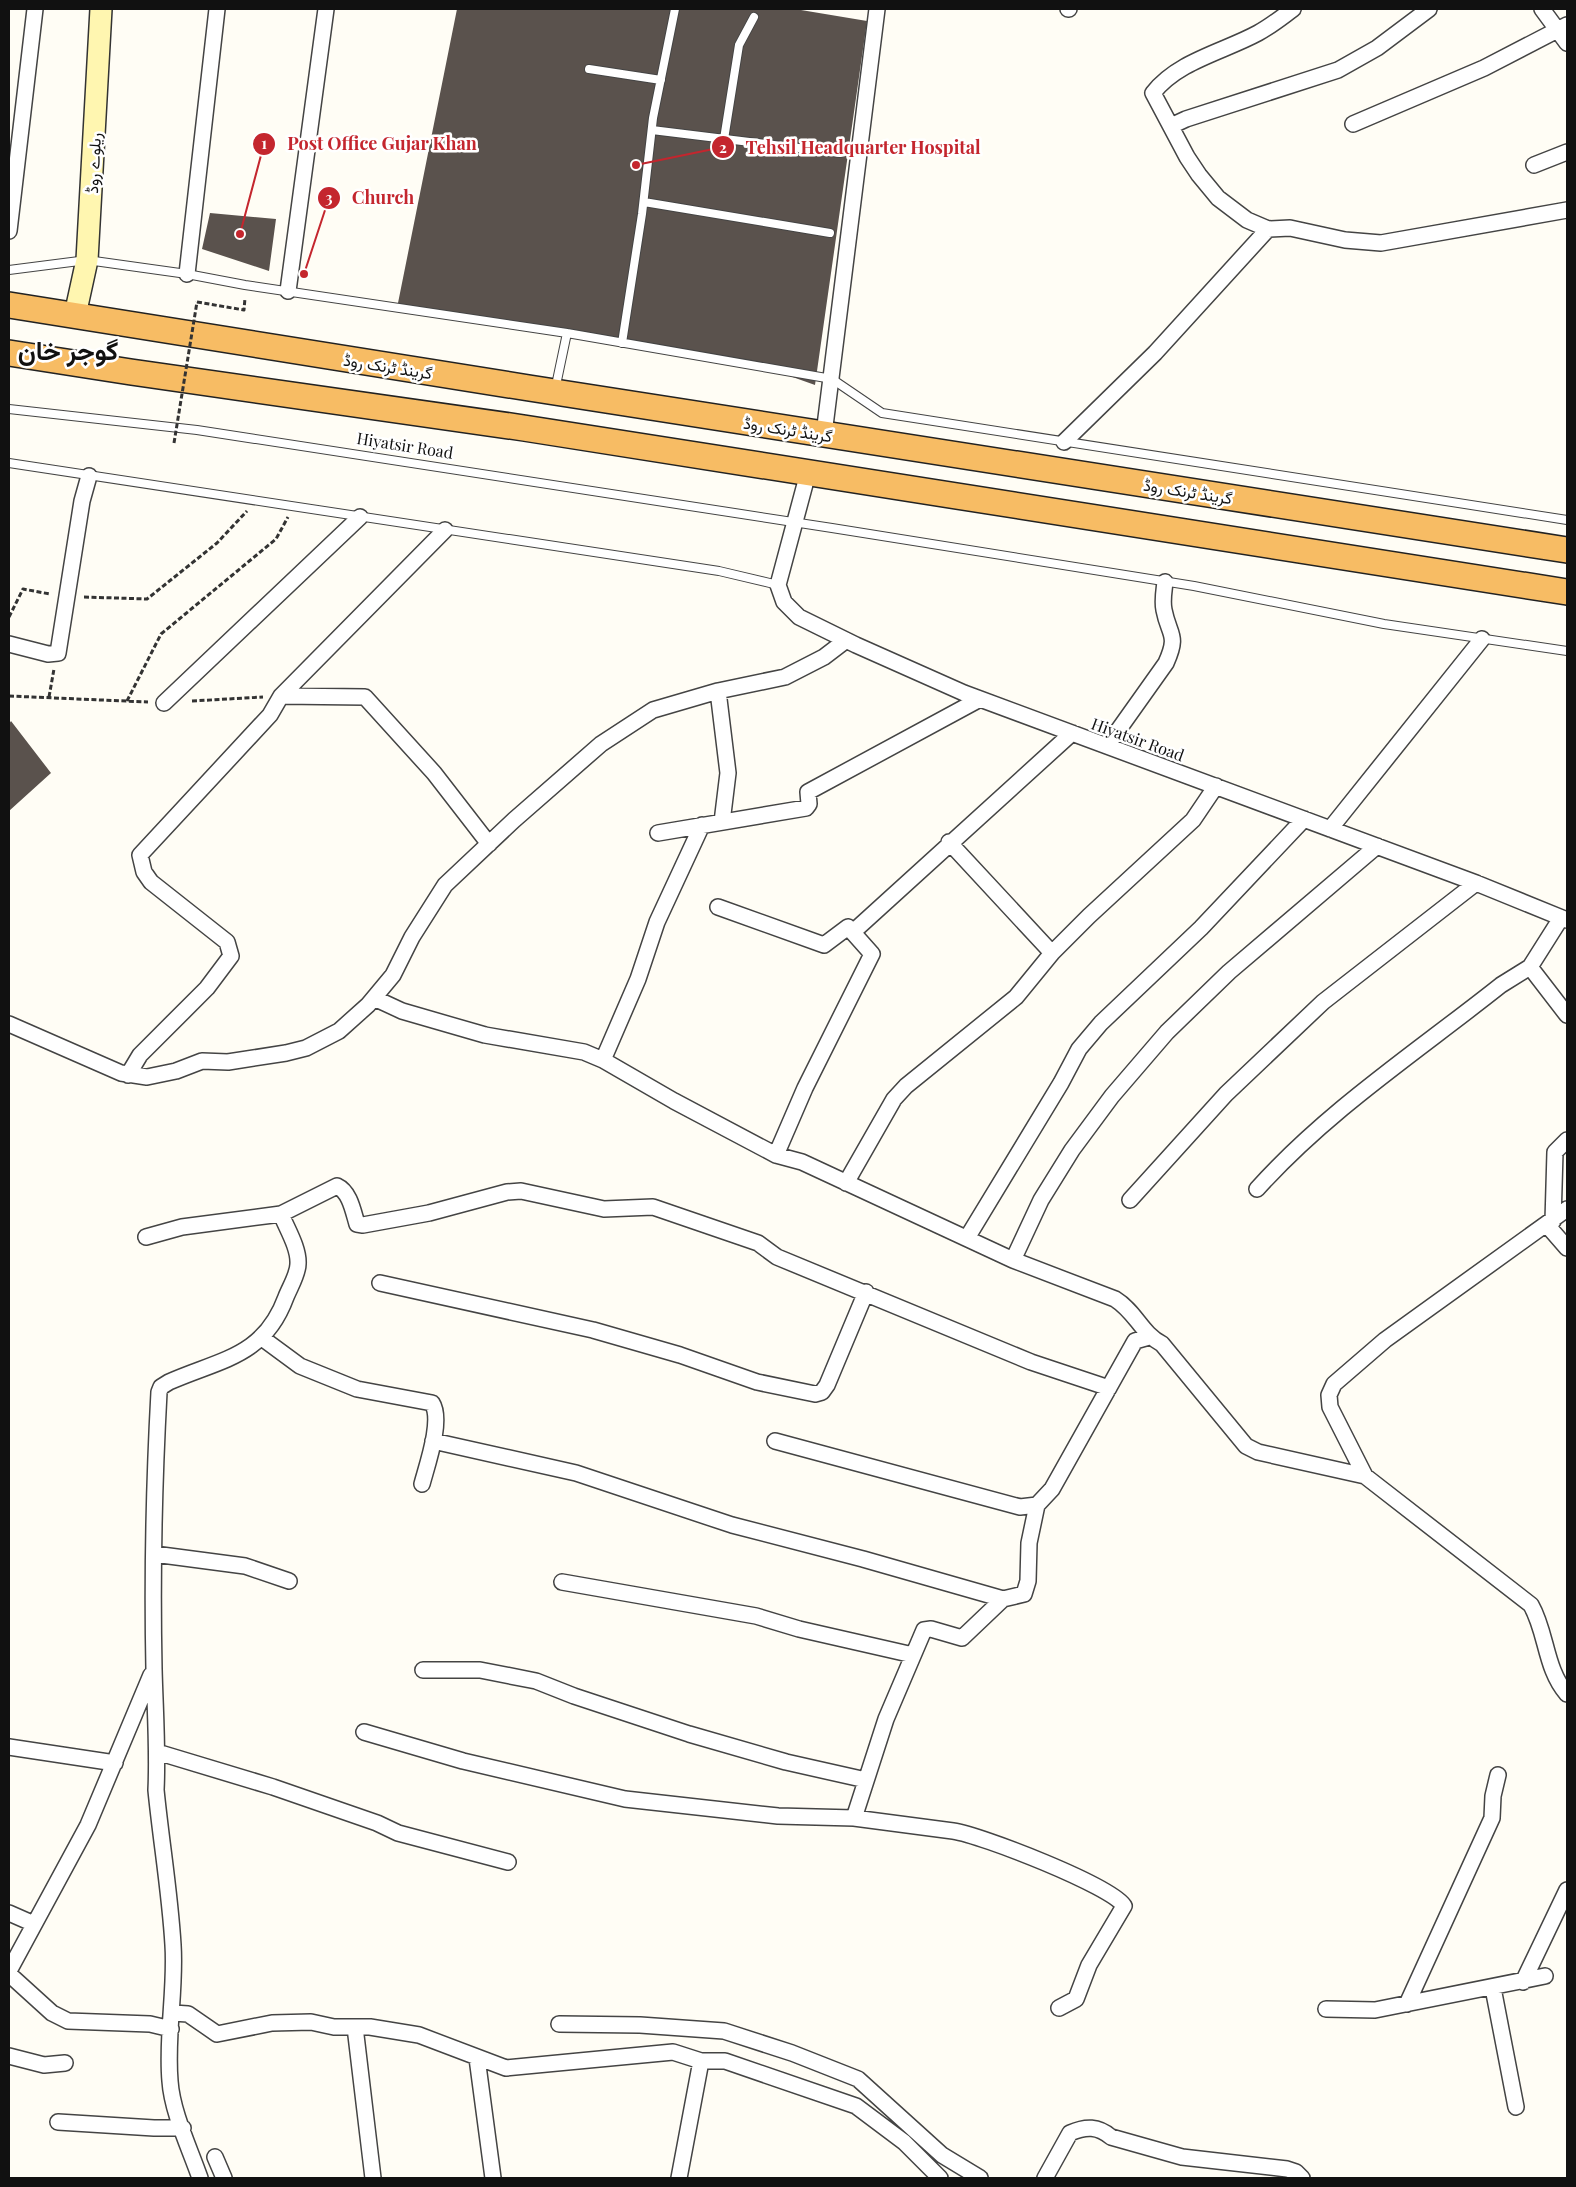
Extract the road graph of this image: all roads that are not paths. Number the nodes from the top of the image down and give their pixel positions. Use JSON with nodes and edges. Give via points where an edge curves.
{"nodes":[{"id":1,"x":35,"y":9,"type":"edge"},
{"id":2,"x":101,"y":9,"type":"edge"},
{"id":3,"x":217,"y":9,"type":"edge"},
{"id":4,"x":326,"y":9,"type":"edge"},
{"id":5,"x":675,"y":9,"type":"edge"},
{"id":6,"x":877,"y":9,"type":"edge"},
{"id":7,"x":1293,"y":9,"type":"edge"},
{"id":8,"x":1429,"y":9,"type":"edge"},
{"id":9,"x":1542,"y":9,"type":"edge"},
{"id":10,"x":754,"y":17,"type":"dead end"},
{"id":11,"x":1564,"y":33,"type":"edge"},
{"id":12,"x":589,"y":69,"type":"dead end"},
{"id":13,"x":661,"y":80,"type":"junction"},
{"id":14,"x":1353,"y":124,"type":"dead end"},
{"id":15,"x":1171,"y":126,"type":"junction"},
{"id":16,"x":652,"y":130,"type":"junction"},
{"id":17,"x":724,"y":139,"type":"junction"},
{"id":18,"x":1567,"y":152,"type":"edge"},
{"id":19,"x":840,"y":153,"type":"dead end"},
{"id":20,"x":1534,"y":165,"type":"dead end"},
{"id":21,"x":644,"y":202,"type":"junction"},
{"id":22,"x":1567,"y":210,"type":"edge"},
{"id":23,"x":1268,"y":229,"type":"junction"},
{"id":24,"x":9,"y":231,"type":"edge"},
{"id":25,"x":830,"y":234,"type":"dead end"},
{"id":26,"x":87,"y":260,"type":"junction"},
{"id":27,"x":9,"y":270,"type":"edge"},
{"id":28,"x":187,"y":274,"type":"junction"},
{"id":29,"x":288,"y":291,"type":"junction"},
{"id":30,"x":9,"y":305,"type":"edge"},
{"id":31,"x":75,"y":315,"type":"junction"},
{"id":32,"x":566,"y":333,"type":"junction"},
{"id":33,"x":622,"y":343,"type":"junction"},
{"id":34,"x":9,"y":353,"type":"edge"},
{"id":35,"x":832,"y":379,"type":"junction"},
{"id":36,"x":554,"y":392,"type":"junction"},
{"id":37,"x":9,"y":409,"type":"edge"},
{"id":38,"x":824,"y":434,"type":"junction"},
{"id":39,"x":1064,"y":442,"type":"junction"},
{"id":40,"x":9,"y":463,"type":"edge"},
{"id":41,"x":808,"y":473,"type":"junction"},
{"id":42,"x":90,"y":476,"type":"junction"},
{"id":43,"x":360,"y":517,"type":"junction"},
{"id":44,"x":1567,"y":520,"type":"edge"},
{"id":45,"x":795,"y":523,"type":"junction"},
{"id":46,"x":445,"y":530,"type":"junction"},
{"id":47,"x":1567,"y":550,"type":"edge"},
{"id":48,"x":1165,"y":582,"type":"junction"},
{"id":49,"x":778,"y":585,"type":"junction"},
{"id":50,"x":1567,"y":592,"type":"edge"},
{"id":51,"x":1482,"y":638,"type":"junction"},
{"id":52,"x":846,"y":641,"type":"junction"},
{"id":53,"x":9,"y":644,"type":"edge"},
{"id":54,"x":1567,"y":651,"type":"edge"},
{"id":55,"x":718,"y":691,"type":"junction"},
{"id":56,"x":281,"y":696,"type":"junction"},
{"id":57,"x":980,"y":699,"type":"junction"},
{"id":58,"x":164,"y":702,"type":"road end"},
{"id":59,"x":1072,"y":733,"type":"junction"},
{"id":60,"x":1107,"y":746,"type":"junction"},
{"id":61,"x":1216,"y":786,"type":"junction"},
{"id":62,"x":1304,"y":819,"type":"junction"},
{"id":63,"x":722,"y":822,"type":"junction"},
{"id":64,"x":702,"y":826,"type":"junction"},
{"id":65,"x":1330,"y":829,"type":"junction"},
{"id":66,"x":658,"y":833,"type":"dead end"},
{"id":67,"x":949,"y":842,"type":"junction"},
{"id":68,"x":488,"y":844,"type":"junction"},
{"id":69,"x":1377,"y":846,"type":"junction"},
{"id":70,"x":1476,"y":883,"type":"junction"},
{"id":71,"x":718,"y":907,"type":"dead end"},
{"id":72,"x":1564,"y":919,"type":"edge"},
{"id":73,"x":852,"y":932,"type":"junction"},
{"id":74,"x":1052,"y":953,"type":"junction"},
{"id":75,"x":1530,"y":967,"type":"junction"},
{"id":76,"x":374,"y":998,"type":"junction"},
{"id":77,"x":1567,"y":1015,"type":"edge"},
{"id":78,"x":9,"y":1024,"type":"edge"},
{"id":79,"x":602,"y":1060,"type":"junction"},
{"id":80,"x":128,"y":1075,"type":"junction"},
{"id":81,"x":1567,"y":1140,"type":"edge"},
{"id":82,"x":776,"y":1155,"type":"junction"},
{"id":83,"x":846,"y":1183,"type":"junction"},
{"id":84,"x":1257,"y":1189,"type":"dead end"},
{"id":85,"x":1130,"y":1200,"type":"dead end"},
{"id":86,"x":1567,"y":1209,"type":"edge"},
{"id":87,"x":281,"y":1214,"type":"junction"},
{"id":88,"x":1550,"y":1223,"type":"junction"},
{"id":89,"x":146,"y":1237,"type":"dead end"},
{"id":90,"x":968,"y":1238,"type":"junction"},
{"id":91,"x":1567,"y":1248,"type":"edge"},
{"id":92,"x":1014,"y":1260,"type":"junction"},
{"id":93,"x":380,"y":1283,"type":"dead end"},
{"id":94,"x":866,"y":1292,"type":"junction"},
{"id":95,"x":1149,"y":1337,"type":"junction"},
{"id":96,"x":262,"y":1338,"type":"junction"},
{"id":97,"x":1109,"y":1388,"type":"junction"},
{"id":98,"x":433,"y":1441,"type":"junction"},
{"id":99,"x":775,"y":1441,"type":"dead end"},
{"id":100,"x":1365,"y":1476,"type":"junction"},
{"id":101,"x":422,"y":1484,"type":"dead end"},
{"id":102,"x":1037,"y":1505,"type":"junction"},
{"id":103,"x":154,"y":1554,"type":"junction"},
{"id":104,"x":289,"y":1581,"type":"dead end"},
{"id":105,"x":562,"y":1582,"type":"dead end"},
{"id":106,"x":1003,"y":1599,"type":"junction"},
{"id":107,"x":913,"y":1655,"type":"junction"},
{"id":108,"x":154,"y":1668,"type":"junction"},
{"id":109,"x":423,"y":1670,"type":"dead end"},
{"id":110,"x":1567,"y":1694,"type":"edge"},
{"id":111,"x":364,"y":1732,"type":"dead end"},
{"id":112,"x":9,"y":1747,"type":"edge"},
{"id":113,"x":157,"y":1752,"type":"junction"},
{"id":114,"x":115,"y":1763,"type":"junction"},
{"id":115,"x":1498,"y":1775,"type":"dead end"},
{"id":116,"x":866,"y":1780,"type":"junction"},
{"id":117,"x":854,"y":1818,"type":"junction"},
{"id":118,"x":508,"y":1862,"type":"dead end"},
{"id":119,"x":1567,"y":1890,"type":"edge"},
{"id":120,"x":9,"y":1913,"type":"edge"},
{"id":121,"x":34,"y":1924,"type":"junction"},
{"id":122,"x":9,"y":1972,"type":"edge"},
{"id":123,"x":1545,"y":1976,"type":"dead end"},
{"id":124,"x":1523,"y":1982,"type":"junction"},
{"id":125,"x":1493,"y":1988,"type":"junction"},
{"id":126,"x":1407,"y":2004,"type":"junction"},
{"id":127,"x":1059,"y":2008,"type":"dead end"},
{"id":128,"x":1326,"y":2009,"type":"dead end"},
{"id":129,"x":181,"y":2014,"type":"junction"},
{"id":130,"x":559,"y":2024,"type":"dead end"},
{"id":131,"x":355,"y":2027,"type":"junction"},
{"id":132,"x":171,"y":2029,"type":"junction"},
{"id":133,"x":675,"y":2030,"type":"junction"},
{"id":134,"x":673,"y":2051,"type":"junction"},
{"id":135,"x":9,"y":2056,"type":"edge"},
{"id":136,"x":477,"y":2058,"type":"junction"},
{"id":137,"x":701,"y":2061,"type":"junction"},
{"id":138,"x":65,"y":2063,"type":"dead end"},
{"id":139,"x":1516,"y":2107,"type":"dead end"},
{"id":140,"x":58,"y":2122,"type":"dead end"},
{"id":141,"x":896,"y":2125,"type":"junction"},
{"id":142,"x":183,"y":2128,"type":"junction"},
{"id":143,"x":215,"y":2157,"type":"dead end"},
{"id":144,"x":200,"y":2178,"type":"edge"},
{"id":145,"x":224,"y":2178,"type":"edge"},
{"id":146,"x":373,"y":2178,"type":"edge"},
{"id":147,"x":493,"y":2178,"type":"edge"},
{"id":148,"x":678,"y":2178,"type":"edge"},
{"id":149,"x":940,"y":2178,"type":"edge"},
{"id":150,"x":980,"y":2178,"type":"edge"},
{"id":151,"x":1045,"y":2178,"type":"edge"},
{"id":152,"x":1302,"y":2178,"type":"edge"}],
"edges":[{"from":1,"to":24,"type":"street"},
{"from":2,"to":26,"type":"main road","name":"ریلوے روڈ"},
{"from":3,"to":28,"type":"street"},
{"from":4,"to":29,"type":"street"},
{"from":5,"to":13,"type":"lane"},
{"from":6,"to":35,"type":"street"},
{"from":7,"to":15,"type":"street","via":[[1259,33],[1183,67],[1162,82],[1153,93]]},
{"from":8,"to":15,"type":"street","via":[[1377,48],[1338,70]]},
{"from":9,"to":11,"type":"street"},
{"from":10,"to":17,"type":"lane","via":[[739,44]]},
{"from":11,"to":14,"type":"street"},
{"from":12,"to":13,"type":"lane"},
{"from":13,"to":16,"type":"lane"},
{"from":15,"to":23,"type":"street","via":[[1199,175],[1218,198],[1247,220]]},
{"from":16,"to":17,"type":"lane"},
{"from":16,"to":21,"type":"lane"},
{"from":17,"to":19,"type":"lane"},
{"from":18,"to":20,"type":"street"},
{"from":21,"to":25,"type":"lane"},
{"from":21,"to":33,"type":"lane"},
{"from":22,"to":23,"type":"street","via":[[1381,243],[1345,240],[1290,228]]},
{"from":23,"to":39,"type":"street","via":[[1155,353]]},
{"from":26,"to":27,"type":"lane"},
{"from":26,"to":28,"type":"lane"},
{"from":26,"to":31,"type":"main road","name":"ریلوے روڈ"},
{"from":28,"to":29,"type":"lane"},
{"from":29,"to":32,"type":"lane"},
{"from":30,"to":31,"type":"highway","name":"گرینڈ ٹرنک روڈ"},
{"from":31,"to":36,"type":"highway","name":"گرینڈ ٹرنک روڈ"},
{"from":32,"to":33,"type":"lane"},
{"from":32,"to":36,"type":"lane"},
{"from":33,"to":35,"type":"lane"},
{"from":34,"to":41,"type":"highway"},
{"from":35,"to":38,"type":"street"},
{"from":35,"to":39,"type":"lane","via":[[882,413]]},
{"from":36,"to":38,"type":"highway","name":"گرینڈ ٹرنک روڈ"},
{"from":37,"to":45,"type":"lane","name":"Hiyatsir Road","via":[[197,430]]},
{"from":38,"to":47,"type":"highway","name":"گرینڈ ٹرنک روڈ"},
{"from":39,"to":44,"type":"lane"},
{"from":40,"to":42,"type":"lane"},
{"from":41,"to":45,"type":"street"},
{"from":41,"to":50,"type":"highway"},
{"from":42,"to":43,"type":"lane"},
{"from":42,"to":53,"type":"street","via":[[82,501],[58,653],[48,654]]},
{"from":43,"to":46,"type":"lane"},
{"from":43,"to":58,"type":"street"},
{"from":45,"to":48,"type":"lane","name":"Hiyatsir Road"},
{"from":45,"to":49,"type":"street"},
{"from":46,"to":49,"type":"lane","via":[[719,571]]},
{"from":46,"to":56,"type":"street"},
{"from":48,"to":51,"type":"lane","name":"Hiyatsir Road","via":[[1384,624]]},
{"from":48,"to":60,"type":"street","via":[[1164,610],[1173,633],[1172,650]]},
{"from":49,"to":52,"type":"street","name":"Hiyatsir Road","via":[[784,602],[800,617]]},
{"from":51,"to":54,"type":"lane","name":"Hiyatsir Road"},
{"from":51,"to":65,"type":"street"},
{"from":52,"to":55,"type":"street","via":[[824,657],[785,677]]},
{"from":52,"to":57,"type":"street","name":"Hiyatsir Road"},
{"from":55,"to":63,"type":"street","via":[[728,773]]},
{"from":55,"to":68,"type":"street","via":[[653,710],[600,744]]},
{"from":56,"to":68,"type":"street","via":[[365,698],[434,773]]},
{"from":56,"to":80,"type":"street","via":[[270,715],[140,855],[144,872],[151,882],[227,942],[230,956],[207,988],[140,1055]]},
{"from":57,"to":59,"type":"street","name":"Hiyatsir Road"},
{"from":57,"to":63,"type":"street","via":[[808,792],[810,804],[806,808]]},
{"from":59,"to":60,"type":"street","name":"Hiyatsir Road"},
{"from":59,"to":67,"type":"street"},
{"from":60,"to":61,"type":"street","name":"Hiyatsir Road"},
{"from":61,"to":62,"type":"street","name":"Hiyatsir Road"},
{"from":61,"to":74,"type":"street","via":[[1193,820]]},
{"from":62,"to":65,"type":"street","name":"Hiyatsir Road"},
{"from":62,"to":90,"type":"street","via":[[1202,928],[1089,1037]]},
{"from":63,"to":64,"type":"street"},
{"from":64,"to":66,"type":"street"},
{"from":64,"to":79,"type":"street","via":[[657,922],[638,979]]},
{"from":65,"to":69,"type":"street","name":"Hiyatsir Road"},
{"from":67,"to":73,"type":"street"},
{"from":67,"to":74,"type":"street"},
{"from":68,"to":76,"type":"street","via":[[445,885],[412,937],[393,975]]},
{"from":69,"to":70,"type":"street","name":"Hiyatsir Road"},
{"from":69,"to":92,"type":"street","via":[[1229,972],[1167,1032],[1112,1096],[1072,1150],[1041,1200]]},
{"from":70,"to":72,"type":"street","name":"Hiyatsir Road"},
{"from":70,"to":85,"type":"street","via":[[1323,1002],[1226,1094]]},
{"from":71,"to":73,"type":"street","via":[[824,945],[848,927]]},
{"from":72,"to":75,"type":"street"},
{"from":73,"to":82,"type":"street","via":[[872,954],[871,958],[805,1088]]},
{"from":74,"to":83,"type":"street","via":[[1016,997],[894,1099]]},
{"from":75,"to":77,"type":"street"},
{"from":75,"to":84,"type":"street","via":[[1501,985],[1325,1122]]},
{"from":76,"to":79,"type":"street","via":[[402,1011],[456,1027],[522,1043],[584,1052]]},
{"from":76,"to":80,"type":"street","via":[[339,1031],[306,1048],[228,1062],[202,1061],[147,1077]]},
{"from":78,"to":80,"type":"street"},
{"from":79,"to":82,"type":"street"},
{"from":81,"to":88,"type":"street","via":[[1555,1152]]},
{"from":82,"to":83,"type":"street","via":[[802,1162]]},
{"from":83,"to":90,"type":"street"},
{"from":86,"to":88,"type":"street"},
{"from":87,"to":89,"type":"street","via":[[182,1227]]},
{"from":87,"to":94,"type":"street","via":[[337,1186],[346,1194],[357,1224],[363,1226],[521,1191],[604,1209],[653,1208],[758,1243],[777,1256]]},
{"from":87,"to":96,"type":"street","via":[[293,1241],[298,1264],[280,1315]]},
{"from":88,"to":91,"type":"street"},
{"from":88,"to":100,"type":"street","via":[[1384,1340],[1334,1384],[1329,1395],[1330,1407]]},
{"from":90,"to":92,"type":"street"},
{"from":92,"to":95,"type":"street","via":[[1115,1299],[1127,1307]]},
{"from":93,"to":94,"type":"street","via":[[593,1330],[757,1382],[815,1394],[822,1392],[827,1384]]},
{"from":94,"to":97,"type":"street","via":[[1031,1362]]},
{"from":95,"to":97,"type":"street","via":[[1135,1341]]},
{"from":95,"to":100,"type":"street","via":[[1162,1344],[1246,1446],[1258,1452]]},
{"from":96,"to":98,"type":"street","via":[[300,1366],[345,1385],[432,1403],[436,1413]]},
{"from":96,"to":103,"type":"street","via":[[229,1360],[161,1387],[154,1480]]},
{"from":97,"to":102,"type":"street","via":[[1052,1489]]},
{"from":98,"to":101,"type":"street"},
{"from":98,"to":106,"type":"street","via":[[586,1476],[732,1525]]},
{"from":99,"to":102,"type":"street","via":[[1020,1506]]},
{"from":100,"to":110,"type":"street","via":[[1531,1605],[1540,1621],[1555,1675]]},
{"from":102,"to":106,"type":"street","via":[[1024,1594]]},
{"from":103,"to":104,"type":"street","via":[[245,1566]]},
{"from":103,"to":108,"type":"street"},
{"from":105,"to":107,"type":"street","via":[[756,1616]]},
{"from":106,"to":107,"type":"street","via":[[962,1638],[931,1628],[924,1630]]},
{"from":107,"to":116,"type":"street","via":[[886,1719]]},
{"from":108,"to":113,"type":"street"},
{"from":108,"to":114,"type":"street"},
{"from":109,"to":116,"type":"street","via":[[480,1670],[536,1681],[689,1734],[786,1762]]},
{"from":111,"to":117,"type":"street","via":[[463,1761],[626,1799],[778,1816]]},
{"from":112,"to":114,"type":"street"},
{"from":113,"to":118,"type":"street","via":[[272,1787],[398,1833]]},
{"from":113,"to":129,"type":"street","via":[[156,1790]]},
{"from":114,"to":121,"type":"street","via":[[88,1825]]},
{"from":115,"to":126,"type":"street","via":[[1492,1818]]},
{"from":116,"to":117,"type":"street"},
{"from":117,"to":127,"type":"street","via":[[969,1833],[1094,1886],[1121,1901],[1124,1906],[1089,1965],[1076,1999]]},
{"from":119,"to":124,"type":"street"},
{"from":120,"to":121,"type":"street"},
{"from":121,"to":122,"type":"street"},
{"from":122,"to":132,"type":"street","via":[[52,2012],[68,2021],[150,2024]]},
{"from":123,"to":124,"type":"street"},
{"from":124,"to":125,"type":"street"},
{"from":125,"to":126,"type":"street"},
{"from":125,"to":139,"type":"street"},
{"from":126,"to":128,"type":"street","via":[[1375,2010]]},
{"from":129,"to":131,"type":"street","via":[[216,2034],[272,2023],[311,2022]]},
{"from":129,"to":132,"type":"street"},
{"from":130,"to":133,"type":"street"},
{"from":131,"to":136,"type":"street","via":[[419,2035]]},
{"from":131,"to":146,"type":"street"},
{"from":132,"to":142,"type":"street","via":[[170,2083]]},
{"from":133,"to":134,"type":"street"},
{"from":133,"to":141,"type":"street","via":[[724,2031],[858,2079]]},
{"from":134,"to":136,"type":"street","via":[[506,2068]]},
{"from":134,"to":137,"type":"street"},
{"from":135,"to":138,"type":"street","via":[[44,2065]]},
{"from":136,"to":147,"type":"street"},
{"from":137,"to":141,"type":"street","via":[[725,2062],[856,2106]]},
{"from":137,"to":148,"type":"street"},
{"from":140,"to":142,"type":"street"},
{"from":141,"to":149,"type":"street","via":[[904,2142]]},
{"from":141,"to":150,"type":"street"},
{"from":142,"to":144,"type":"street"},
{"from":143,"to":145,"type":"street"},
{"from":151,"to":152,"type":"street","via":[[1070,2133],[1094,2127],[1111,2137],[1182,2157],[1287,2169]]}]}
